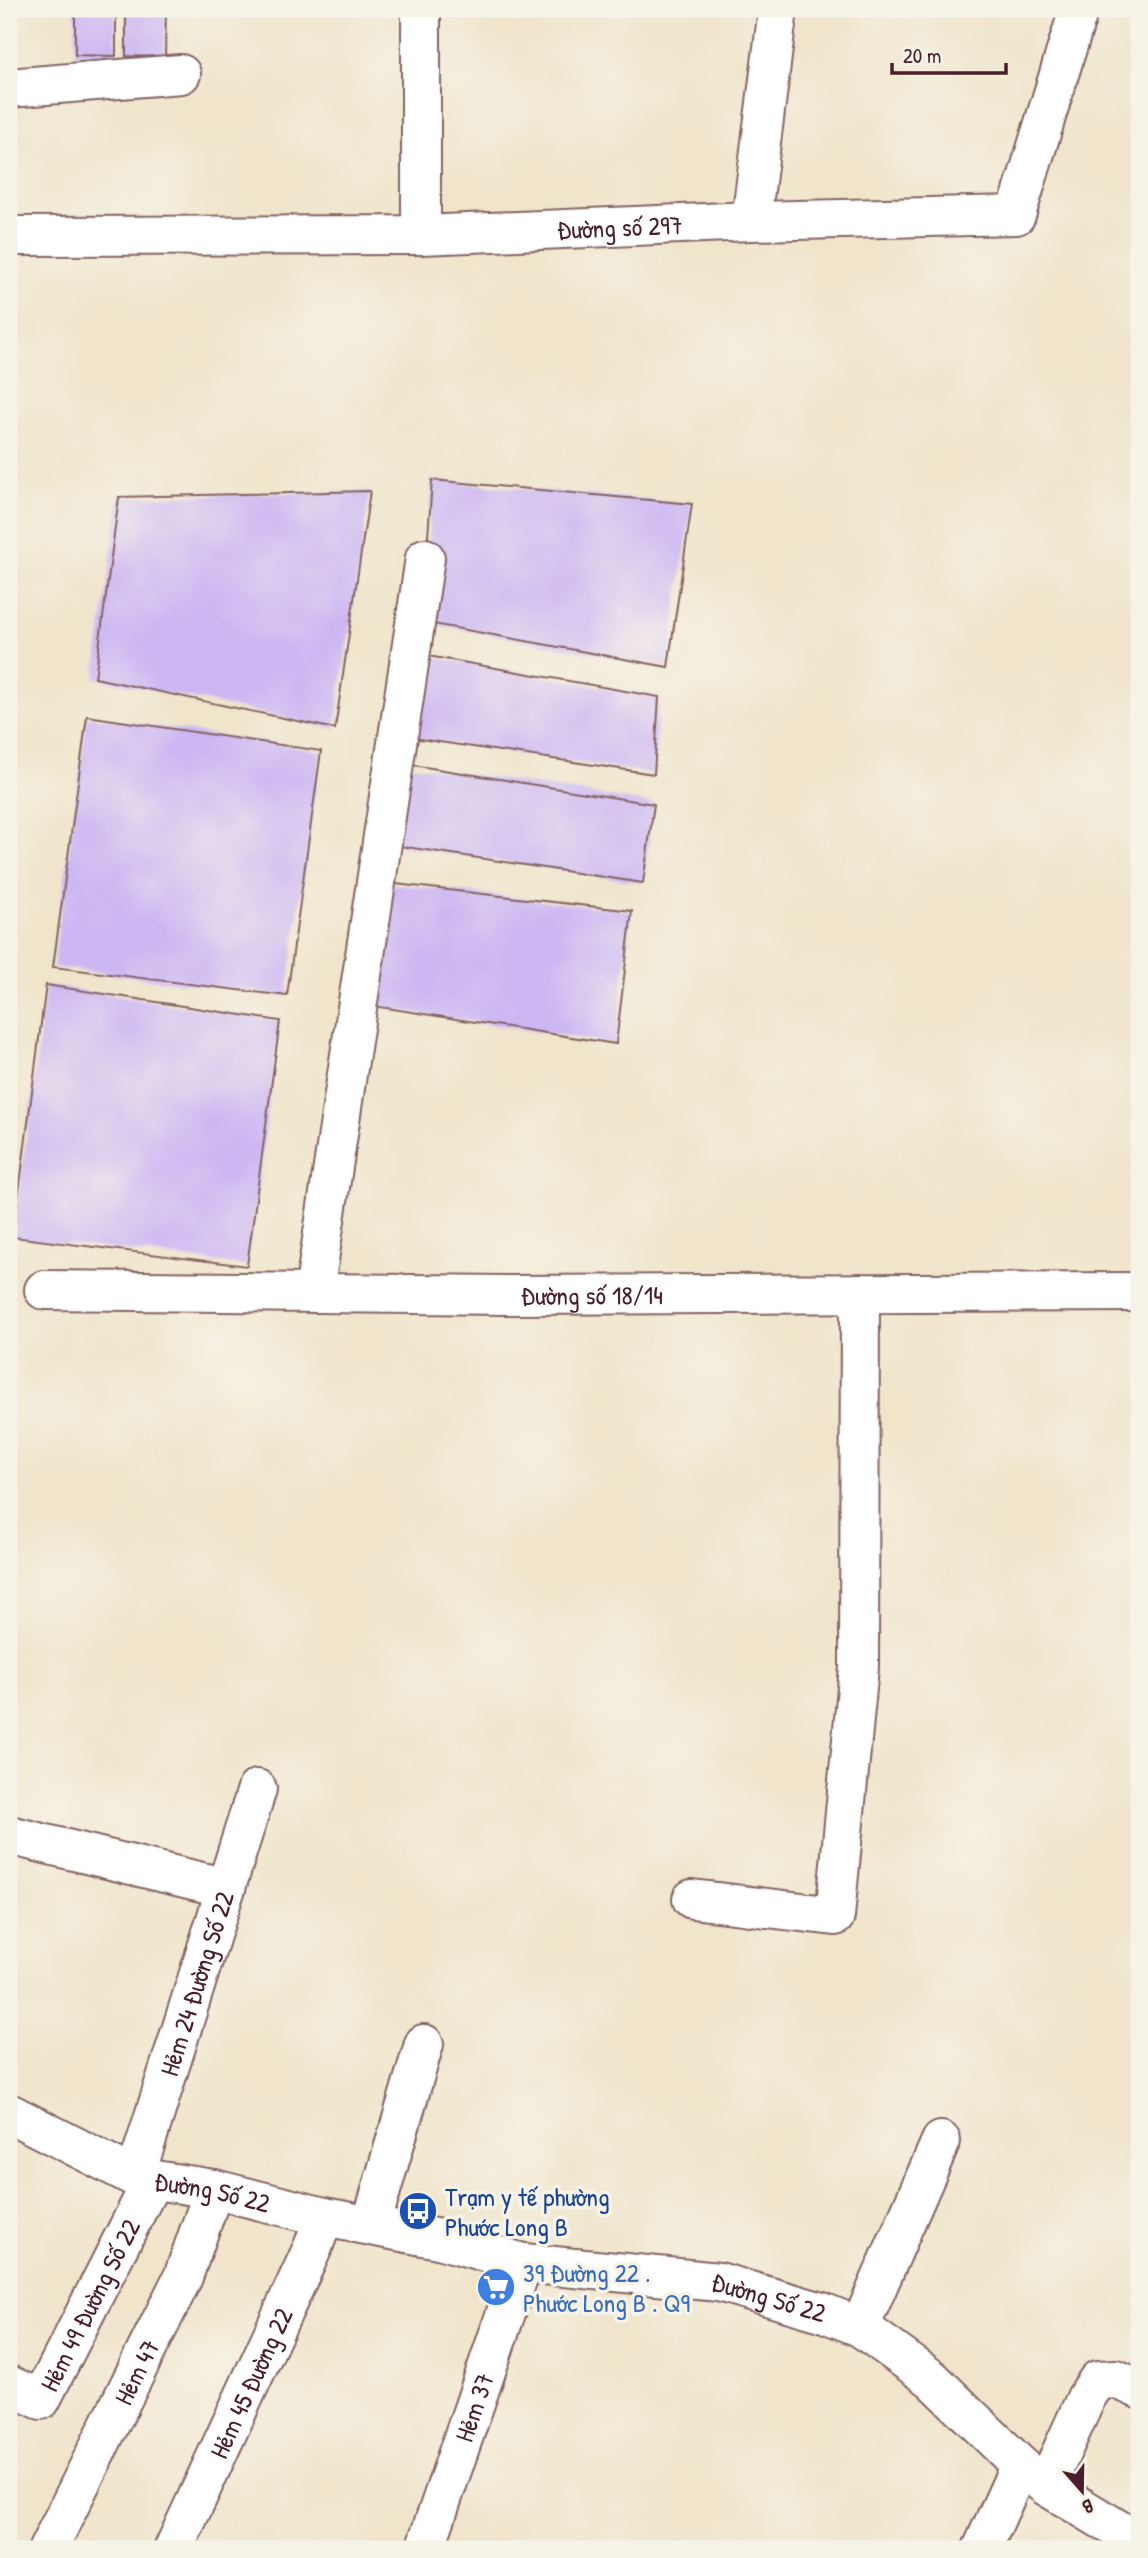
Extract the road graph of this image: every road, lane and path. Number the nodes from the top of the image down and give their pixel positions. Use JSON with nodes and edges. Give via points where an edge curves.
{"nodes":[{"id":1,"x":421,"y":9,"type":"edge"},
{"id":2,"x":778,"y":9,"type":"edge"},
{"id":3,"x":1079,"y":9,"type":"edge"},
{"id":4,"x":181,"y":74,"type":"dead end"},
{"id":5,"x":9,"y":88,"type":"edge"},
{"id":6,"x":751,"y":221,"type":"junction"},
{"id":7,"x":421,"y":235,"type":"junction"},
{"id":8,"x":9,"y":236,"type":"edge"},
{"id":9,"x":425,"y":558,"type":"dead end"},
{"id":10,"x":44,"y":1290,"type":"dead end"},
{"id":11,"x":1139,"y":1292,"type":"edge"},
{"id":12,"x":314,"y":1293,"type":"junction"},
{"id":13,"x":860,"y":1293,"type":"junction"},
{"id":14,"x":257,"y":1789,"type":"dead end"},
{"id":15,"x":9,"y":1835,"type":"edge"},
{"id":16,"x":226,"y":1888,"type":"junction"},
{"id":17,"x":692,"y":1899,"type":"dead end"},
{"id":18,"x":424,"y":2044,"type":"dead end"},
{"id":19,"x":9,"y":2113,"type":"edge"},
{"id":20,"x":941,"y":2141,"type":"dead end"},
{"id":21,"x":144,"y":2178,"type":"junction"},
{"id":22,"x":214,"y":2189,"type":"junction"},
{"id":23,"x":324,"y":2217,"type":"junction"},
{"id":24,"x":371,"y":2225,"type":"junction"},
{"id":25,"x":523,"y":2263,"type":"junction"},
{"id":26,"x":860,"y":2327,"type":"junction"},
{"id":27,"x":9,"y":2385,"type":"edge"},
{"id":28,"x":1139,"y":2389,"type":"edge"},
{"id":29,"x":1033,"y":2475,"type":"junction"},
{"id":30,"x":1139,"y":2542,"type":"edge"},
{"id":31,"x":174,"y":2548,"type":"edge"},
{"id":32,"x":48,"y":2549,"type":"edge"},
{"id":33,"x":425,"y":2549,"type":"edge"},
{"id":34,"x":982,"y":2549,"type":"edge"}],
"edges":[{"from":1,"to":7,"type":"street"},
{"from":2,"to":6,"type":"street"},
{"from":3,"to":6,"type":"street","name":"Đường số 297","via":[[1016,215]]},
{"from":4,"to":5,"type":"street"},
{"from":6,"to":7,"type":"street","name":"Đường số 297"},
{"from":7,"to":8,"type":"street","name":"Đường số 297"},
{"from":9,"to":12,"type":"street"},
{"from":10,"to":12,"type":"street","name":"Đường số 18/14"},
{"from":11,"to":13,"type":"street","name":"Đường số 18/14"},
{"from":12,"to":13,"type":"street","name":"Đường số 18/14"},
{"from":13,"to":17,"type":"street","via":[[859,1667],[835,1916]]},
{"from":14,"to":16,"type":"street","name":"Hẻm 24 Đường Số 22"},
{"from":15,"to":16,"type":"street"},
{"from":16,"to":21,"type":"street","name":"Hẻm 24 Đường Số 22"},
{"from":18,"to":24,"type":"street"},
{"from":19,"to":21,"type":"street","name":"Đường Số 22"},
{"from":20,"to":26,"type":"street"},
{"from":21,"to":22,"type":"street","name":"Đường Số 22"},
{"from":21,"to":27,"type":"street","name":"Hẻm 49 Đường Số 22","via":[[41,2400]]},
{"from":22,"to":23,"type":"street","name":"Đường Số 22"},
{"from":22,"to":32,"type":"street","name":"Hẻm 47","via":[[183,2277]]},
{"from":23,"to":24,"type":"street","name":"Đường Số 22"},
{"from":23,"to":31,"type":"street","name":"Hẻm 45 Đường 22"},
{"from":24,"to":25,"type":"street","name":"Đường Số 22"},
{"from":25,"to":26,"type":"street","name":"Đường Số 22","via":[[719,2282]]},
{"from":25,"to":33,"type":"street","name":"Hẻm 37"},
{"from":26,"to":29,"type":"street","name":"Đường Số 22","via":[[932,2379]]},
{"from":28,"to":29,"type":"street","via":[[1116,2379],[1098,2381]]},
{"from":29,"to":30,"type":"street","name":"Đường Số 22"},
{"from":29,"to":34,"type":"street"}]}
